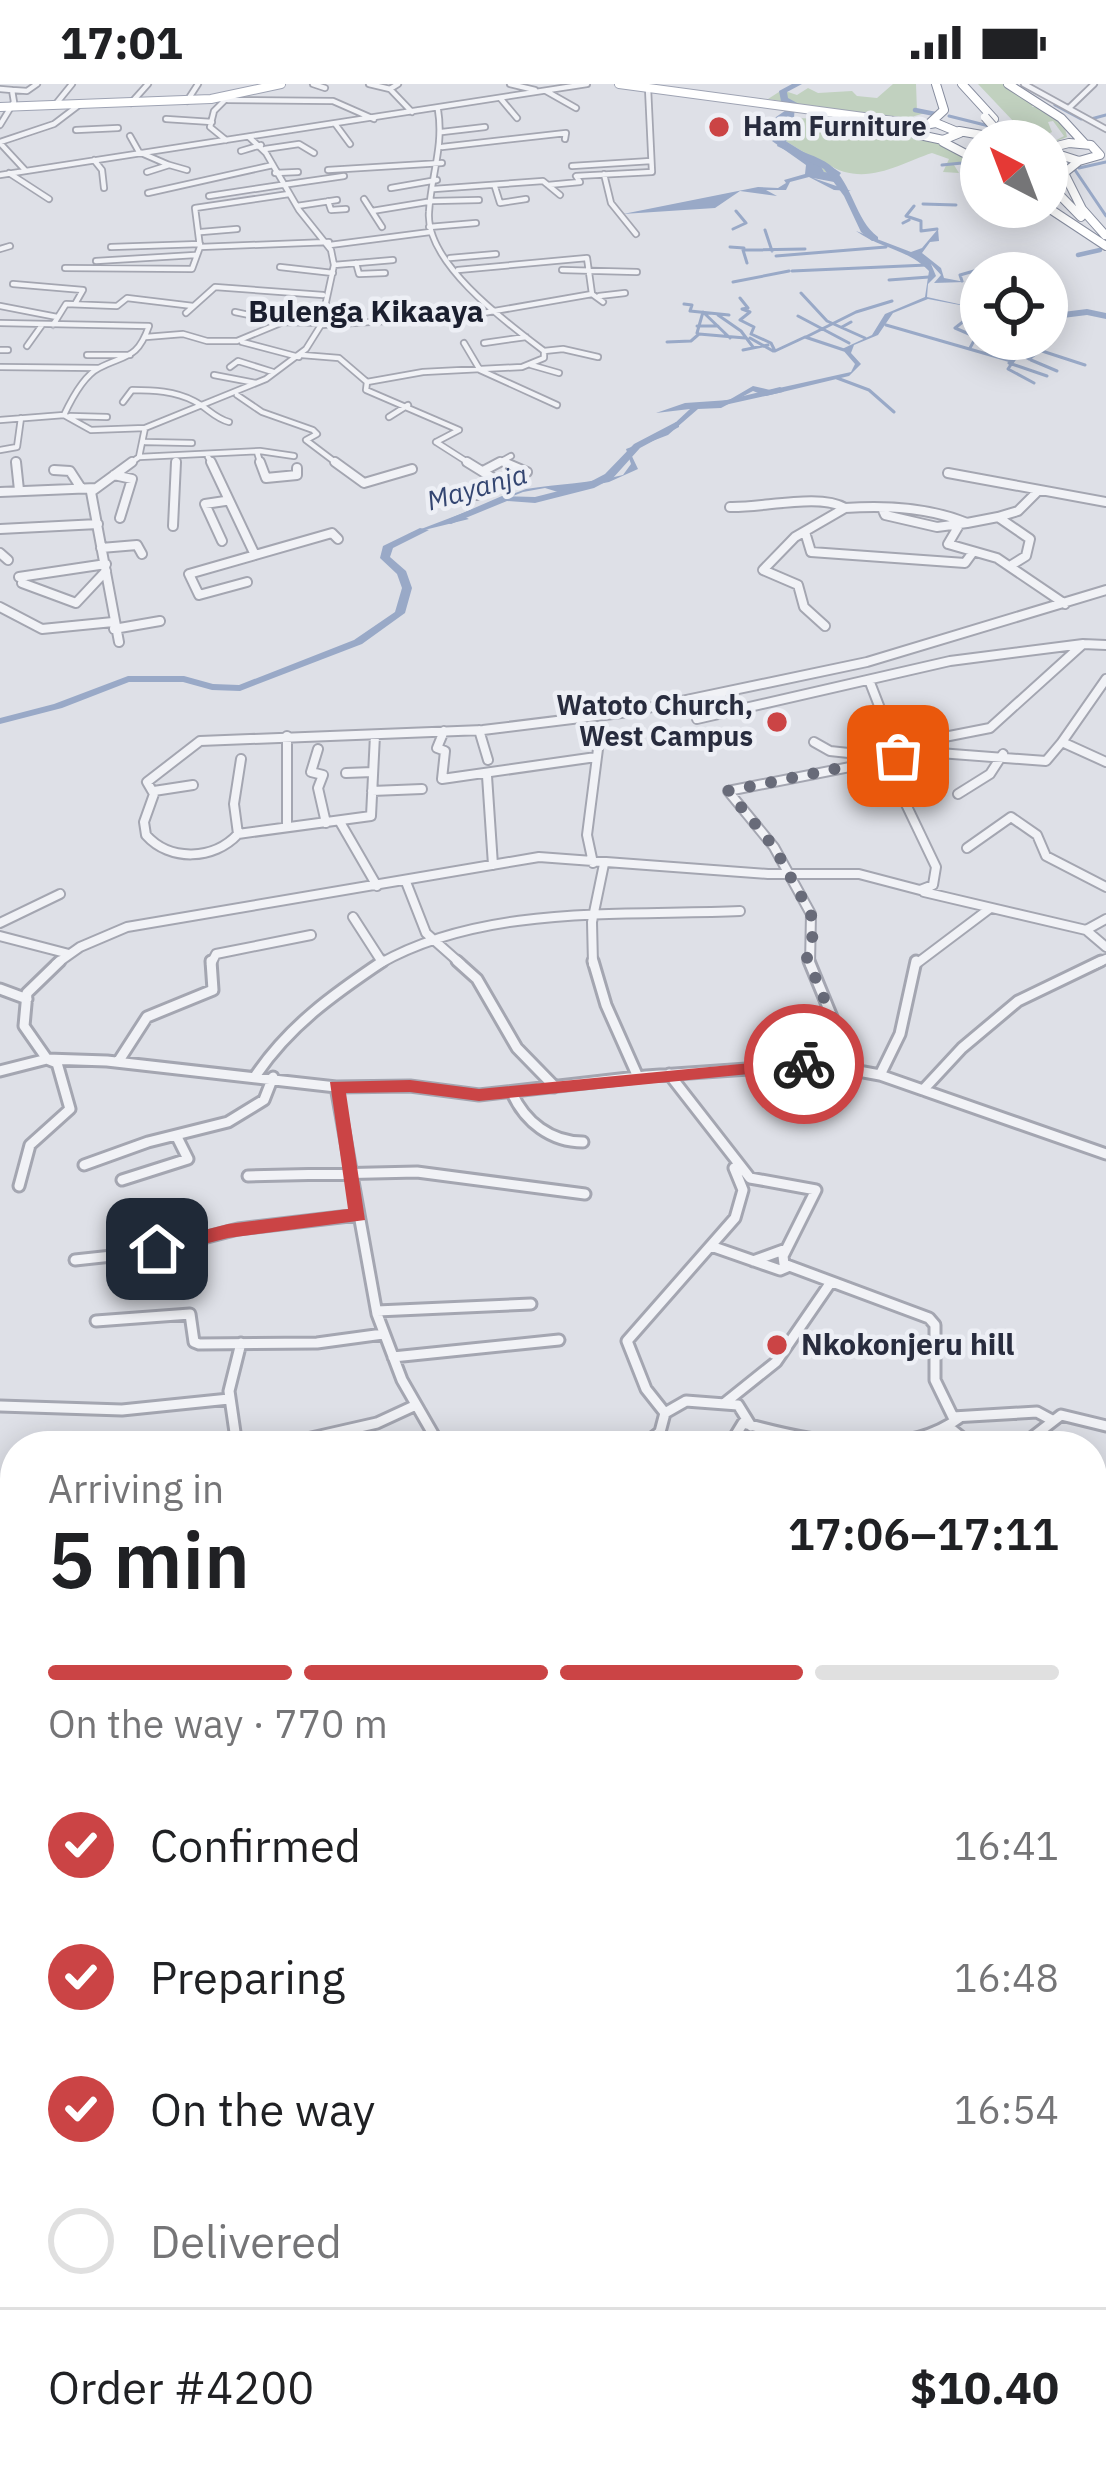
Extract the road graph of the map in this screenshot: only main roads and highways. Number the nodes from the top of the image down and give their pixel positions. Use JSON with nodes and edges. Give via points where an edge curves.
{"nodes":[{"id":1,"x":281,"y":84,"type":"edge"},
{"id":2,"x":619,"y":84,"type":"edge"},
{"id":3,"x":936,"y":84,"type":"edge"},
{"id":4,"x":958,"y":84,"type":"edge"},
{"id":5,"x":1008,"y":84,"type":"edge"},
{"id":6,"x":0,"y":107,"type":"edge"},
{"id":7,"x":992,"y":120,"type":"edge"},
{"id":8,"x":896,"y":124,"type":"junction"},
{"id":9,"x":926,"y":124,"type":"junction"},
{"id":10,"x":959,"y":130,"type":"joint"},
{"id":11,"x":916,"y":134,"type":"junction"},
{"id":12,"x":935,"y":140,"type":"junction"},
{"id":13,"x":950,"y":140,"type":"junction"},
{"id":14,"x":960,"y":140,"type":"edge"},
{"id":15,"x":1084,"y":143,"type":"junction"},
{"id":16,"x":1068,"y":145,"type":"edge"},
{"id":17,"x":960,"y":152,"type":"edge"},
{"id":18,"x":1068,"y":155,"type":"edge"},
{"id":19,"x":1102,"y":155,"type":"edge"},
{"id":20,"x":1079,"y":161,"type":"junction"},
{"id":21,"x":1068,"y":205,"type":"edge"},
{"id":22,"x":1068,"y":208,"type":"edge"},
{"id":23,"x":1068,"y":218,"type":"edge"},
{"id":24,"x":1106,"y":240,"type":"edge"}],
"edges":[{"from":1,"to":6,"type":"main road","via":[[228,99]]},
{"from":2,"to":8,"type":"main road"},
{"from":3,"to":9,"type":"highway","via":[[944,110]]},
{"from":4,"to":7,"type":"highway","bridge":true},
{"from":5,"to":15,"type":"highway"},
{"from":8,"to":9,"type":"main road"},
{"from":8,"to":11,"type":"main road"},
{"from":9,"to":10,"type":"highway"},
{"from":9,"to":11,"type":"highway"},
{"from":10,"to":13,"type":"highway"},
{"from":11,"to":12,"type":"highway"},
{"from":12,"to":13,"type":"highway"},
{"from":12,"to":17,"type":"highway"},
{"from":13,"to":14,"type":"highway"},
{"from":15,"to":16,"type":"highway"},
{"from":15,"to":19,"type":"highway"},
{"from":18,"to":20,"type":"highway"},
{"from":19,"to":20,"type":"highway"},
{"from":20,"to":24,"type":"highway","via":[[1064,173]]},
{"from":21,"to":24,"type":"highway"},
{"from":22,"to":24,"type":"highway"},
{"from":23,"to":24,"type":"highway"}]}
